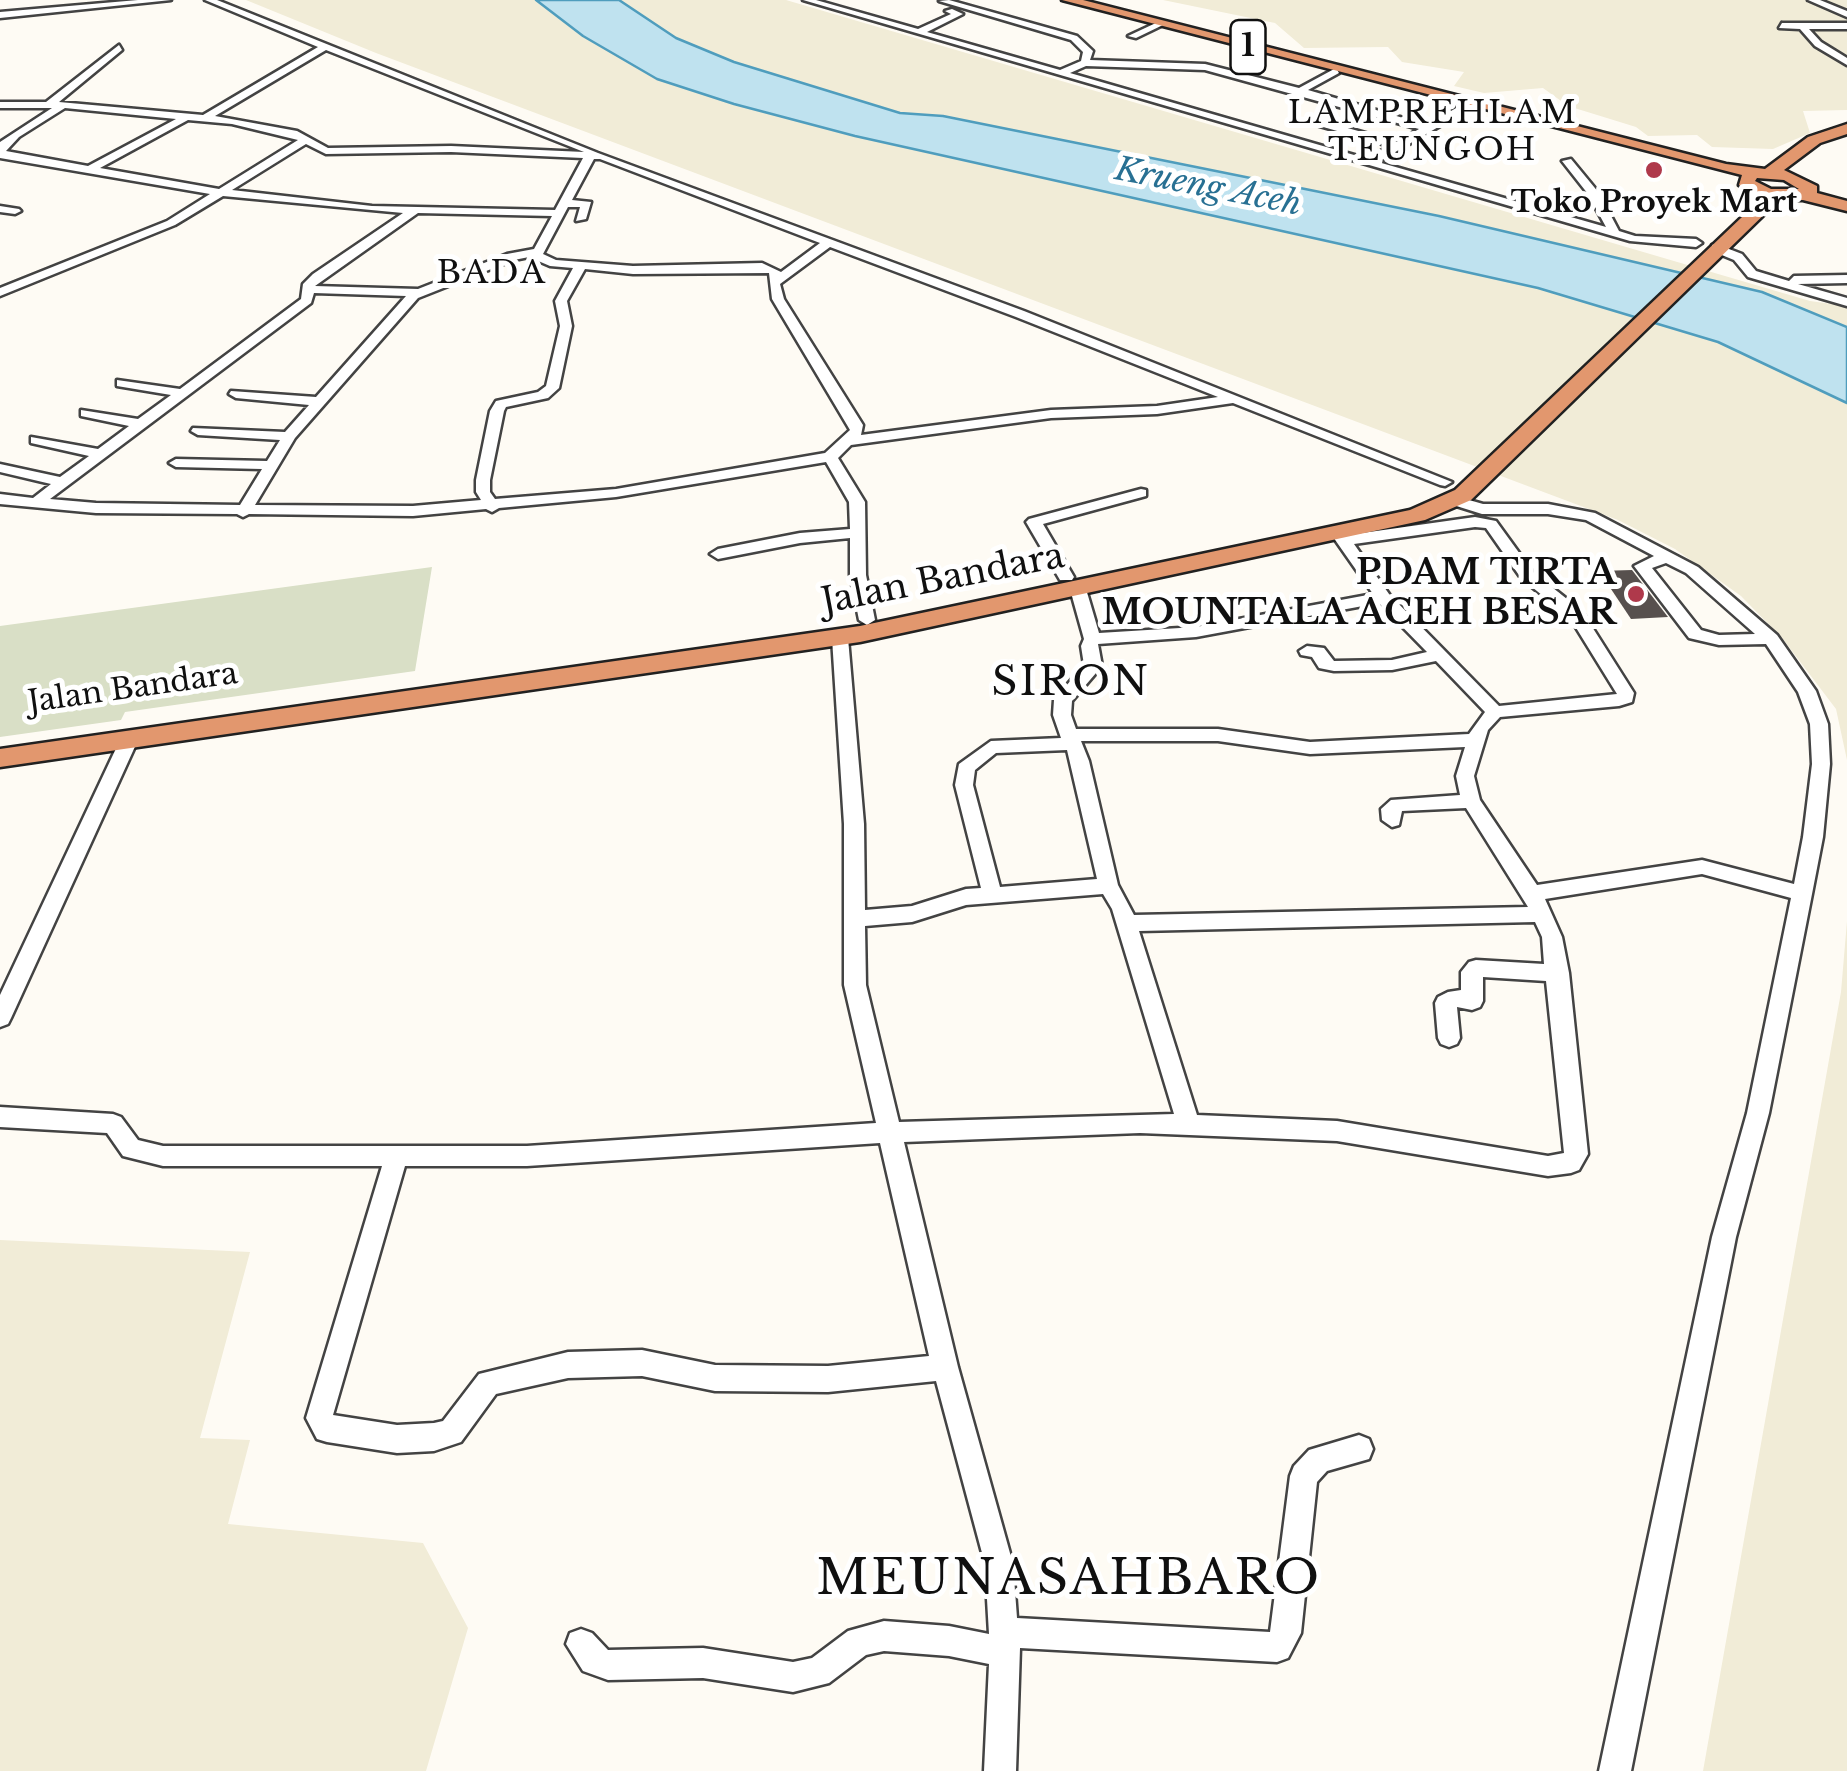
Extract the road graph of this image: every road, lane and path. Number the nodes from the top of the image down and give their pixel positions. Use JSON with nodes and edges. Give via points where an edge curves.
{"nodes":[{"id":1,"x":167,"y":0,"type":"edge"},
{"id":2,"x":209,"y":0,"type":"edge"},
{"id":3,"x":807,"y":0,"type":"edge"},
{"id":4,"x":943,"y":0,"type":"edge"},
{"id":5,"x":987,"y":0,"type":"edge"},
{"id":6,"x":1068,"y":0,"type":"edge"},
{"id":7,"x":1812,"y":0,"type":"edge"},
{"id":8,"x":110,"y":1,"type":"edge"},
{"id":9,"x":832,"y":4,"type":"edge"},
{"id":10,"x":967,"y":7,"type":"junction"},
{"id":11,"x":949,"y":11,"type":"dead end"},
{"id":12,"x":1847,"y":14,"type":"edge"},
{"id":13,"x":0,"y":15,"type":"edge"},
{"id":14,"x":1161,"y":24,"type":"junction"},
{"id":15,"x":1782,"y":26,"type":"dead end"},
{"id":16,"x":1847,"y":26,"type":"edge"},
{"id":17,"x":1804,"y":27,"type":"junction"},
{"id":18,"x":919,"y":32,"type":"junction"},
{"id":19,"x":1133,"y":36,"type":"dead end"},
{"id":20,"x":326,"y":46,"type":"junction"},
{"id":21,"x":119,"y":48,"type":"dead end"},
{"id":22,"x":1847,"y":62,"type":"edge"},
{"id":23,"x":1085,"y":64,"type":"junction"},
{"id":24,"x":1173,"y":66,"type":"junction"},
{"id":25,"x":1336,"y":71,"type":"junction"},
{"id":26,"x":1060,"y":74,"type":"junction"},
{"id":27,"x":1175,"y":83,"type":"dead end"},
{"id":28,"x":1300,"y":91,"type":"junction"},
{"id":29,"x":1428,"y":94,"type":"junction"},
{"id":30,"x":0,"y":105,"type":"edge"},
{"id":31,"x":57,"y":105,"type":"junction"},
{"id":32,"x":1468,"y":106,"type":"junction"},
{"id":33,"x":1325,"y":112,"type":"dead end"},
{"id":34,"x":188,"y":116,"type":"junction"},
{"id":35,"x":205,"y":118,"type":"junction"},
{"id":36,"x":1429,"y":129,"type":"junction"},
{"id":37,"x":1847,"y":132,"type":"edge"},
{"id":38,"x":0,"y":134,"type":"edge"},
{"id":39,"x":16,"y":135,"type":"junction"},
{"id":40,"x":304,"y":141,"type":"junction"},
{"id":41,"x":1400,"y":146,"type":"junction"},
{"id":42,"x":1,"y":154,"type":"edge"},
{"id":43,"x":595,"y":157,"type":"junction"},
{"id":44,"x":1567,"y":161,"type":"dead end"},
{"id":45,"x":1368,"y":163,"type":"junction"},
{"id":46,"x":91,"y":168,"type":"junction"},
{"id":47,"x":1753,"y":184,"type":"junction"},
{"id":48,"x":1806,"y":188,"type":"junction"},
{"id":49,"x":222,"y":192,"type":"junction"},
{"id":50,"x":1774,"y":196,"type":"junction"},
{"id":51,"x":1847,"y":203,"type":"edge"},
{"id":52,"x":561,"y":208,"type":"junction"},
{"id":53,"x":0,"y":209,"type":"edge"},
{"id":54,"x":15,"y":211,"type":"dead end"},
{"id":55,"x":414,"y":211,"type":"junction"},
{"id":56,"x":580,"y":219,"type":"dead end"},
{"id":57,"x":1614,"y":232,"type":"junction"},
{"id":58,"x":829,"y":242,"type":"junction"},
{"id":59,"x":1699,"y":252,"type":"junction"},
{"id":60,"x":532,"y":254,"type":"junction"},
{"id":61,"x":581,"y":266,"type":"junction"},
{"id":62,"x":775,"y":278,"type":"junction"},
{"id":63,"x":1847,"y":280,"type":"edge"},
{"id":64,"x":1782,"y":282,"type":"junction"},
{"id":65,"x":307,"y":289,"type":"junction"},
{"id":66,"x":0,"y":292,"type":"edge"},
{"id":67,"x":419,"y":293,"type":"junction"},
{"id":68,"x":1847,"y":302,"type":"edge"},
{"id":69,"x":122,"y":382,"type":"dead end"},
{"id":70,"x":181,"y":393,"type":"junction"},
{"id":71,"x":236,"y":394,"type":"dead end"},
{"id":72,"x":1234,"y":398,"type":"junction"},
{"id":73,"x":320,"y":402,"type":"junction"},
{"id":74,"x":86,"y":413,"type":"dead end"},
{"id":75,"x":140,"y":424,"type":"junction"},
{"id":76,"x":198,"y":431,"type":"dead end"},
{"id":77,"x":290,"y":436,"type":"junction"},
{"id":78,"x":36,"y":440,"type":"dead end"},
{"id":79,"x":848,"y":440,"type":"junction"},
{"id":80,"x":100,"y":454,"type":"junction"},
{"id":81,"x":830,"y":457,"type":"junction"},
{"id":82,"x":176,"y":463,"type":"dead end"},
{"id":83,"x":270,"y":465,"type":"junction"},
{"id":84,"x":0,"y":468,"type":"edge"},
{"id":85,"x":63,"y":482,"type":"junction"},
{"id":86,"x":1460,"y":484,"type":"junction"},
{"id":87,"x":1141,"y":493,"type":"dead end"},
{"id":88,"x":0,"y":499,"type":"edge"},
{"id":89,"x":35,"y":503,"type":"junction"},
{"id":90,"x":492,"y":507,"type":"junction"},
{"id":91,"x":242,"y":512,"type":"junction"},
{"id":92,"x":1484,"y":516,"type":"junction"},
{"id":93,"x":856,"y":533,"type":"junction"},
{"id":94,"x":1343,"y":537,"type":"junction"},
{"id":95,"x":1257,"y":540,"type":"junction"},
{"id":96,"x":718,"y":554,"type":"dead end"},
{"id":97,"x":1669,"y":556,"type":"junction"},
{"id":98,"x":1072,"y":583,"type":"junction"},
{"id":99,"x":1383,"y":597,"type":"junction"},
{"id":100,"x":867,"y":620,"type":"junction"},
{"id":101,"x":840,"y":638,"type":"junction"},
{"id":102,"x":1092,"y":639,"type":"junction"},
{"id":103,"x":1771,"y":639,"type":"junction"},
{"id":104,"x":1307,"y":651,"type":"dead end"},
{"id":105,"x":1436,"y":656,"type":"junction"},
{"id":106,"x":1496,"y":712,"type":"junction"},
{"id":107,"x":1070,"y":739,"type":"junction"},
{"id":108,"x":130,"y":740,"type":"junction"},
{"id":109,"x":1474,"y":740,"type":"junction"},
{"id":110,"x":0,"y":741,"type":"edge"},
{"id":111,"x":0,"y":758,"type":"edge"},
{"id":112,"x":1471,"y":801,"type":"junction"},
{"id":113,"x":1392,"y":820,"type":"dead end"},
{"id":114,"x":1108,"y":886,"type":"junction"},
{"id":115,"x":992,"y":894,"type":"junction"},
{"id":116,"x":1802,"y":894,"type":"junction"},
{"id":117,"x":1537,"y":904,"type":"junction"},
{"id":118,"x":854,"y":919,"type":"junction"},
{"id":119,"x":1127,"y":923,"type":"junction"},
{"id":120,"x":1558,"y":973,"type":"junction"},
{"id":121,"x":0,"y":1018,"type":"edge"},
{"id":122,"x":1449,"y":1038,"type":"dead end"},
{"id":123,"x":0,"y":1117,"type":"edge"},
{"id":124,"x":1188,"y":1124,"type":"junction"},
{"id":125,"x":891,"y":1132,"type":"junction"},
{"id":126,"x":397,"y":1156,"type":"junction"},
{"id":127,"x":945,"y":1367,"type":"junction"},
{"id":128,"x":1359,"y":1449,"type":"dead end"},
{"id":129,"x":1004,"y":1642,"type":"junction"},
{"id":130,"x":582,"y":1644,"type":"dead end"},
{"id":131,"x":1000,"y":1771,"type":"edge"},
{"id":132,"x":1615,"y":1771,"type":"edge"}],
"edges":[{"from":1,"to":8,"type":"street"},
{"from":2,"to":20,"type":"street"},
{"from":3,"to":9,"type":"street"},
{"from":4,"to":10,"type":"street"},
{"from":5,"to":10,"type":"street"},
{"from":6,"to":14,"type":"highway","number":"1"},
{"from":7,"to":12,"type":"street"},
{"from":8,"to":13,"type":"street","via":[[88,9]]},
{"from":9,"to":18,"type":"street"},
{"from":10,"to":23,"type":"street","via":[[1074,38],[1088,51]]},
{"from":11,"to":18,"type":"street","via":[[958,14]]},
{"from":14,"to":19,"type":"street"},
{"from":14,"to":25,"type":"highway","number":"1"},
{"from":15,"to":17,"type":"street"},
{"from":16,"to":17,"type":"street"},
{"from":17,"to":22,"type":"street"},
{"from":18,"to":26,"type":"street"},
{"from":20,"to":35,"type":"street"},
{"from":20,"to":43,"type":"street"},
{"from":21,"to":31,"type":"street"},
{"from":23,"to":24,"type":"street"},
{"from":23,"to":26,"type":"street"},
{"from":24,"to":27,"type":"street"},
{"from":24,"to":28,"type":"street","via":[[1205,67]]},
{"from":25,"to":28,"type":"street"},
{"from":25,"to":29,"type":"highway","number":"1"},
{"from":26,"to":45,"type":"street"},
{"from":28,"to":36,"type":"street"},
{"from":29,"to":32,"type":"highway","number":"1"},
{"from":29,"to":47,"type":"highway","number":"1","via":[[1726,169]]},
{"from":30,"to":31,"type":"street"},
{"from":31,"to":34,"type":"street"},
{"from":31,"to":39,"type":"street"},
{"from":32,"to":36,"type":"street"},
{"from":32,"to":47,"type":"highway","number":"1","via":[[1688,165],[1728,186]]},
{"from":33,"to":41,"type":"street","via":[[1317,122]]},
{"from":34,"to":35,"type":"street"},
{"from":34,"to":46,"type":"street"},
{"from":35,"to":40,"type":"street","via":[[293,132]]},
{"from":36,"to":41,"type":"street"},
{"from":37,"to":47,"type":"highway","name":"Jalan Bandara","via":[[1814,140]]},
{"from":37,"to":48,"type":"highway","via":[[1817,150],[1802,169]]},
{"from":38,"to":39,"type":"street"},
{"from":39,"to":42,"type":"street"},
{"from":40,"to":43,"type":"street","via":[[326,151]]},
{"from":40,"to":49,"type":"street"},
{"from":41,"to":45,"type":"street"},
{"from":42,"to":46,"type":"street"},
{"from":43,"to":52,"type":"street"},
{"from":43,"to":58,"type":"street"},
{"from":44,"to":57,"type":"street"},
{"from":45,"to":57,"type":"street"},
{"from":46,"to":49,"type":"street"},
{"from":47,"to":48,"type":"highway","number":"1"},
{"from":47,"to":50,"type":"highway","number":"1"},
{"from":47,"to":59,"type":"highway","name":"Jalan Bandara"},
{"from":48,"to":50,"type":"highway","number":"1"},
{"from":48,"to":51,"type":"highway"},
{"from":49,"to":55,"type":"street"},
{"from":49,"to":66,"type":"street","via":[[171,223]]},
{"from":50,"to":59,"type":"highway","name":"Jalan Bandara"},
{"from":52,"to":55,"type":"street"},
{"from":52,"to":56,"type":"street","via":[[586,204]]},
{"from":52,"to":60,"type":"street"},
{"from":53,"to":54,"type":"street"},
{"from":55,"to":65,"type":"street"},
{"from":57,"to":59,"type":"street"},
{"from":58,"to":62,"type":"street"},
{"from":58,"to":72,"type":"street"},
{"from":59,"to":64,"type":"street","via":[[1738,257],[1752,274]]},
{"from":59,"to":86,"type":"highway","name":"Jalan Bandara"},
{"from":60,"to":61,"type":"street"},
{"from":60,"to":67,"type":"street"},
{"from":61,"to":62,"type":"street","via":[[678,272],[762,267]]},
{"from":61,"to":90,"type":"street","via":[[561,302],[566,326],[552,388],[497,411],[483,480]]},
{"from":62,"to":79,"type":"street","via":[[778,299],[856,425]]},
{"from":63,"to":64,"type":"street"},
{"from":64,"to":68,"type":"street"},
{"from":65,"to":67,"type":"street"},
{"from":65,"to":70,"type":"street","via":[[307,300]]},
{"from":67,"to":73,"type":"street"},
{"from":69,"to":70,"type":"street"},
{"from":70,"to":75,"type":"street"},
{"from":71,"to":73,"type":"street"},
{"from":72,"to":79,"type":"street"},
{"from":72,"to":86,"type":"street"},
{"from":73,"to":77,"type":"street"},
{"from":74,"to":75,"type":"street"},
{"from":75,"to":80,"type":"street"},
{"from":76,"to":77,"type":"street"},
{"from":77,"to":83,"type":"street"},
{"from":78,"to":80,"type":"street"},
{"from":79,"to":81,"type":"street"},
{"from":80,"to":85,"type":"street"},
{"from":81,"to":90,"type":"street","via":[[616,494]]},
{"from":81,"to":93,"type":"street","via":[[857,502]]},
{"from":82,"to":83,"type":"street"},
{"from":83,"to":91,"type":"street"},
{"from":84,"to":85,"type":"street"},
{"from":85,"to":89,"type":"street"},
{"from":86,"to":92,"type":"street"},
{"from":86,"to":94,"type":"highway","name":"Jalan Bandara"},
{"from":86,"to":95,"type":"highway","name":"Jalan Bandara"},
{"from":87,"to":98,"type":"street","via":[[1034,522]]},
{"from":88,"to":89,"type":"street"},
{"from":89,"to":91,"type":"street"},
{"from":90,"to":91,"type":"street"},
{"from":92,"to":94,"type":"street"},
{"from":92,"to":97,"type":"street","via":[[1548,509],[1590,516]]},
{"from":92,"to":106,"type":"street","via":[[1526,575],[1576,615],[1626,698]]},
{"from":93,"to":96,"type":"street"},
{"from":93,"to":100,"type":"street"},
{"from":94,"to":95,"type":"highway","name":"Jalan Bandara"},
{"from":94,"to":99,"type":"street"},
{"from":95,"to":98,"type":"highway","name":"Jalan Bandara"},
{"from":97,"to":103,"type":"street"},
{"from":97,"to":103,"type":"street","via":[[1642,566],[1695,634]]},
{"from":98,"to":100,"type":"highway","name":"Jalan Bandara"},
{"from":98,"to":101,"type":"highway","name":"Jalan Bandara"},
{"from":98,"to":102,"type":"street"},
{"from":99,"to":102,"type":"street","via":[[1196,632]]},
{"from":99,"to":105,"type":"street"},
{"from":100,"to":110,"type":"highway","name":"Jalan Bandara"},
{"from":101,"to":108,"type":"highway","name":"Jalan Bandara"},
{"from":101,"to":118,"type":"street"},
{"from":102,"to":107,"type":"street","via":[[1094,666],[1062,700]]},
{"from":103,"to":116,"type":"street","via":[[1807,691],[1819,724],[1821,764]]},
{"from":104,"to":105,"type":"street","via":[[1334,666]]},
{"from":105,"to":106,"type":"street"},
{"from":106,"to":109,"type":"street"},
{"from":107,"to":109,"type":"street","via":[[1218,735],[1310,748]]},
{"from":107,"to":114,"type":"street"},
{"from":107,"to":115,"type":"street","via":[[991,747],[966,768],[964,785]]},
{"from":108,"to":111,"type":"highway","name":"Jalan Bandara"},
{"from":108,"to":121,"type":"street"},
{"from":109,"to":112,"type":"street","via":[[1465,776]]},
{"from":112,"to":113,"type":"street","via":[[1398,805],[1391,809]]},
{"from":112,"to":117,"type":"street"},
{"from":114,"to":115,"type":"street"},
{"from":114,"to":119,"type":"street"},
{"from":115,"to":118,"type":"street","via":[[949,899],[912,914]]},
{"from":116,"to":117,"type":"street","via":[[1702,867]]},
{"from":116,"to":132,"type":"street"},
{"from":117,"to":119,"type":"street"},
{"from":117,"to":120,"type":"street"},
{"from":118,"to":125,"type":"street","via":[[855,985]]},
{"from":119,"to":124,"type":"street"},
{"from":120,"to":122,"type":"street","via":[[1476,968],[1472,1001],[1446,1004]]},
{"from":120,"to":124,"type":"street","via":[[1576,1154],[1571,1163],[1548,1166],[1337,1131]]},
{"from":123,"to":126,"type":"street","via":[[113,1124],[130,1149],[163,1156]]},
{"from":124,"to":125,"type":"street"},
{"from":125,"to":126,"type":"street","via":[[621,1151]]},
{"from":125,"to":127,"type":"street"},
{"from":126,"to":127,"type":"street","via":[[319,1418],[327,1429],[434,1437],[451,1432],[488,1383],[568,1365],[642,1363],[715,1378],[828,1379]]},
{"from":127,"to":129,"type":"street","via":[[1000,1564]]},
{"from":128,"to":129,"type":"street","via":[[1319,1460],[1304,1476],[1286,1633],[1277,1648]]},
{"from":129,"to":130,"type":"street","via":[[884,1636],[858,1642],[818,1672],[793,1677],[703,1662],[608,1665]]},
{"from":129,"to":131,"type":"street"}]}
